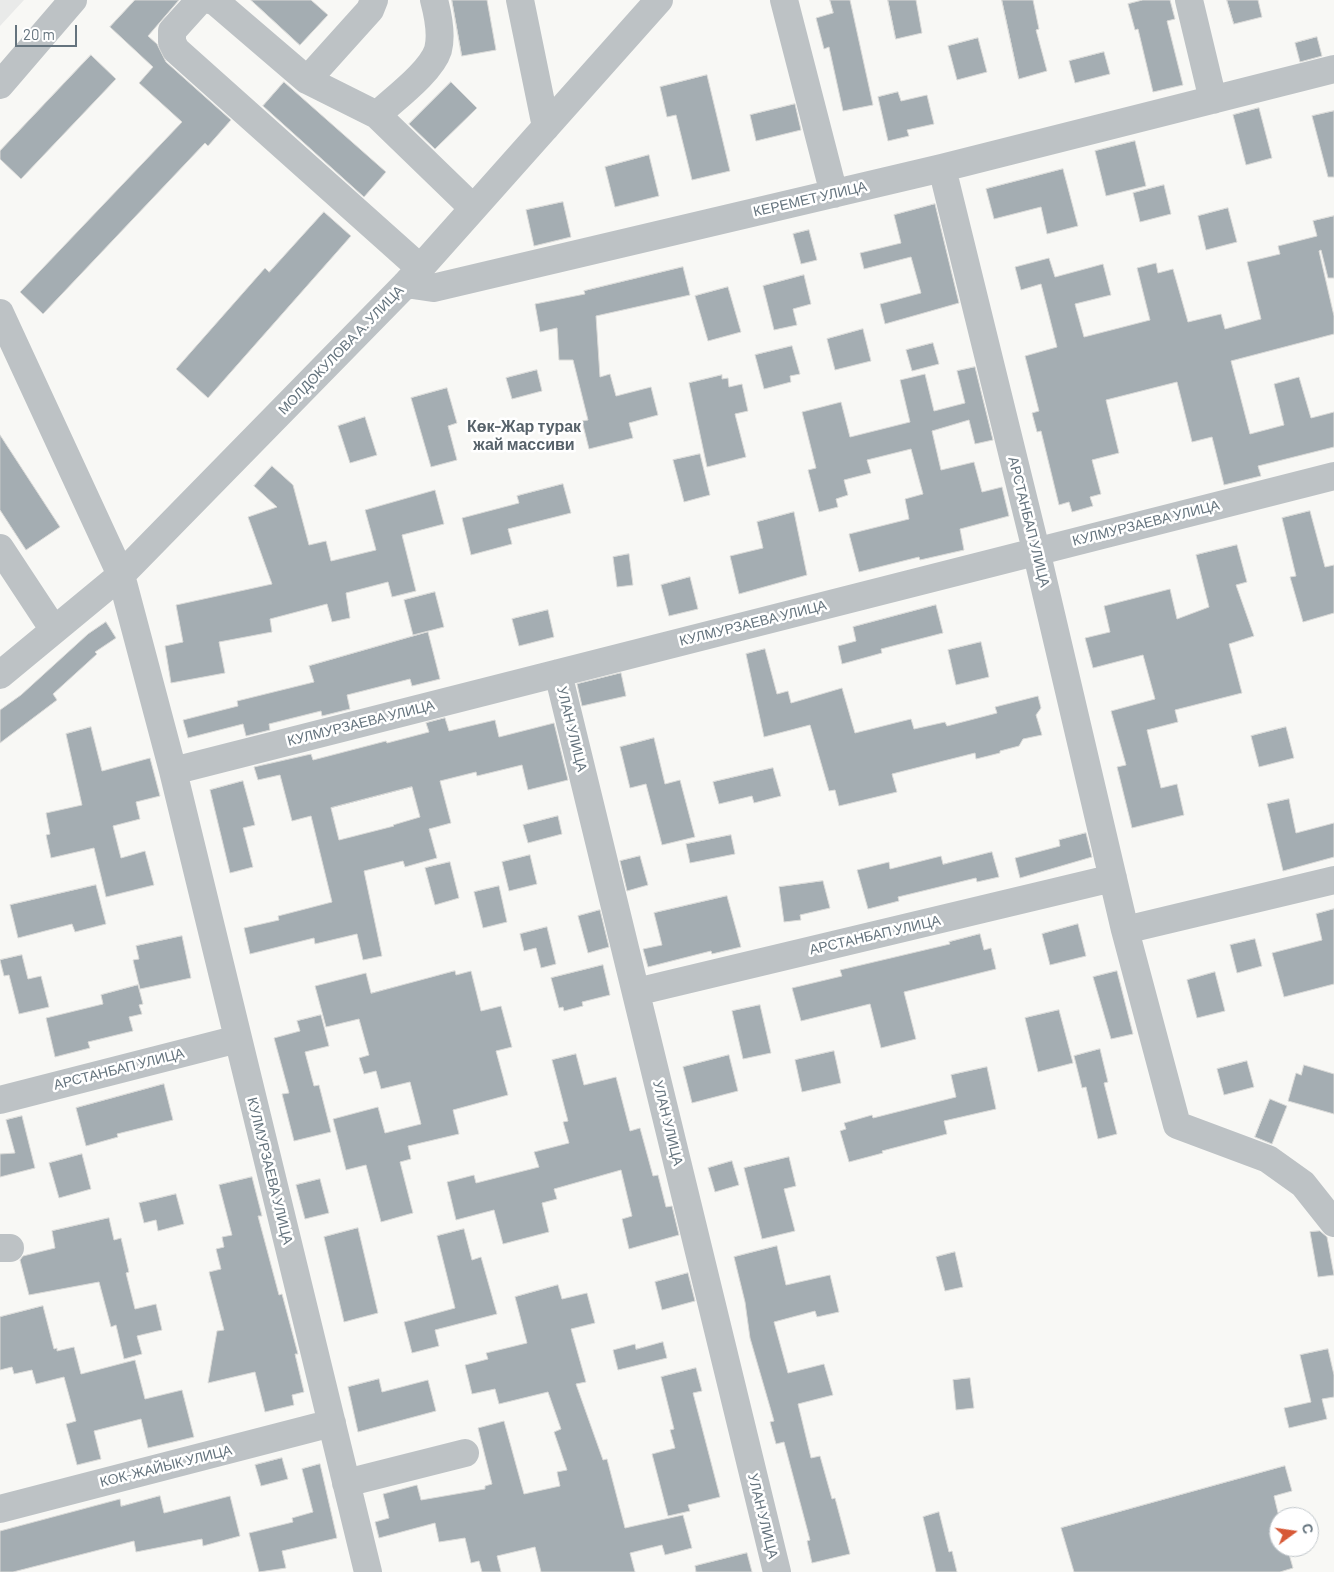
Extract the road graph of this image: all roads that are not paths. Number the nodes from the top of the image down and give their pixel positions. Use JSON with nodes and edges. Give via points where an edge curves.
{"nodes":[{"id":1,"x":73,"y":0,"type":"edge"},
{"id":2,"x":200,"y":0,"type":"edge"},
{"id":3,"x":210,"y":0,"type":"edge"},
{"id":4,"x":434,"y":0,"type":"edge"},
{"id":5,"x":520,"y":0,"type":"edge"},
{"id":6,"x":659,"y":0,"type":"edge"},
{"id":7,"x":784,"y":0,"type":"edge"},
{"id":8,"x":1189,"y":0,"type":"edge"},
{"id":9,"x":368,"y":3,"type":"edge"},
{"id":10,"x":1334,"y":69,"type":"edge"},
{"id":11,"x":307,"y":80,"type":"junction"},
{"id":12,"x":0,"y":85,"type":"edge"},
{"id":13,"x":1213,"y":100,"type":"junction"},
{"id":14,"x":377,"y":115,"type":"junction"},
{"id":15,"x":546,"y":127,"type":"junction"},
{"id":16,"x":942,"y":168,"type":"junction"},
{"id":17,"x":834,"y":194,"type":"junction"},
{"id":18,"x":473,"y":208,"type":"junction"},
{"id":19,"x":413,"y":276,"type":"junction"},
{"id":20,"x":0,"y":313,"type":"edge"},
{"id":21,"x":1334,"y":476,"type":"edge"},
{"id":22,"x":0,"y":548,"type":"edge"},
{"id":23,"x":1036,"y":550,"type":"junction"},
{"id":24,"x":122,"y":575,"type":"junction"},
{"id":25,"x":54,"y":630,"type":"junction"},
{"id":26,"x":558,"y":673,"type":"junction"},
{"id":27,"x":0,"y":675,"type":"edge"},
{"id":28,"x":173,"y":770,"type":"junction"},
{"id":29,"x":1113,"y":878,"type":"junction"},
{"id":30,"x":1334,"y":880,"type":"edge"},
{"id":31,"x":1125,"y":930,"type":"junction"},
{"id":32,"x":636,"y":992,"type":"junction"},
{"id":33,"x":238,"y":1039,"type":"junction"},
{"id":34,"x":0,"y":1100,"type":"edge"},
{"id":35,"x":1334,"y":1223,"type":"edge"},
{"id":36,"x":332,"y":1423,"type":"junction"},
{"id":37,"x":465,"y":1453,"type":"dead end"},
{"id":38,"x":346,"y":1483,"type":"junction"},
{"id":39,"x":0,"y":1509,"type":"edge"},
{"id":40,"x":368,"y":1572,"type":"edge"},
{"id":41,"x":777,"y":1572,"type":"edge"}],
"edges":[{"from":1,"to":12,"type":"street"},
{"from":2,"to":19,"type":"street","via":[[172,30],[176,50]]},
{"from":3,"to":11,"type":"street"},
{"from":4,"to":14,"type":"street","via":[[439,30],[438,50],[429,66]]},
{"from":5,"to":15,"type":"street"},
{"from":6,"to":15,"type":"street","name":"МОЛДОКУЛОВА А. УЛИЦА"},
{"from":7,"to":17,"type":"street"},
{"from":8,"to":13,"type":"street"},
{"from":9,"to":11,"type":"street"},
{"from":10,"to":13,"type":"street","name":"КЕРЕМЕТ УЛИЦА"},
{"from":11,"to":14,"type":"street"},
{"from":13,"to":16,"type":"street","name":"КЕРЕМЕТ УЛИЦА"},
{"from":14,"to":18,"type":"street"},
{"from":15,"to":18,"type":"street","name":"МОЛДОКУЛОВА А. УЛИЦА"},
{"from":16,"to":17,"type":"street","name":"КЕРЕМЕТ УЛИЦА"},
{"from":16,"to":23,"type":"street","name":"АРСТАНБАП УЛИЦА"},
{"from":17,"to":19,"type":"street","name":"КЕРЕМЕТ УЛИЦА","via":[[433,288]]},
{"from":18,"to":19,"type":"street","name":"МОЛДОКУЛОВА А. УЛИЦА"},
{"from":19,"to":24,"type":"street","name":"МОЛДОКУЛОВА А. УЛИЦА"},
{"from":20,"to":24,"type":"street","name":"КУЛМУРЗАЕВА УЛИЦА"},
{"from":21,"to":23,"type":"street","name":"КУЛМУРЗАЕВА УЛИЦА"},
{"from":22,"to":25,"type":"street"},
{"from":23,"to":26,"type":"street","name":"КУЛМУРЗАЕВА УЛИЦА"},
{"from":23,"to":29,"type":"street","name":"АРСТАНБАП УЛИЦА"},
{"from":24,"to":25,"type":"street","name":"МОЛДОКУЛОВА А. УЛИЦА"},
{"from":24,"to":28,"type":"street","name":"КУЛМУРЗАЕВА УЛИЦА"},
{"from":25,"to":27,"type":"street","name":"МОЛДОКУЛОВА А. УЛИЦА"},
{"from":26,"to":28,"type":"street","name":"КУЛМУРЗАЕВА УЛИЦА"},
{"from":26,"to":32,"type":"street","name":"УЛАН УЛИЦА"},
{"from":28,"to":33,"type":"street","name":"КУЛМУРЗАЕВА УЛИЦА"},
{"from":29,"to":31,"type":"street","name":"АРСТАНБАП УЛИЦА"},
{"from":29,"to":32,"type":"street","name":"АРСТАНБАП УЛИЦА"},
{"from":30,"to":31,"type":"street"},
{"from":31,"to":35,"type":"street","name":"АРСТАНБАП УЛИЦА","via":[[1177,1125],[1268,1160],[1303,1184]]},
{"from":32,"to":41,"type":"street","name":"УЛАН УЛИЦА"},
{"from":33,"to":34,"type":"street","name":"АРСТАНБАП УЛИЦА"},
{"from":33,"to":36,"type":"street","name":"КУЛМУРЗАЕВА УЛИЦА"},
{"from":36,"to":38,"type":"street","name":"КУЛМУРЗАЕВА УЛИЦА"},
{"from":36,"to":39,"type":"street","name":"КОК-ЖАЙЫК УЛИЦА"},
{"from":37,"to":38,"type":"street"},
{"from":38,"to":40,"type":"street","name":"КУЛМУРЗАЕВА УЛИЦА"}]}
